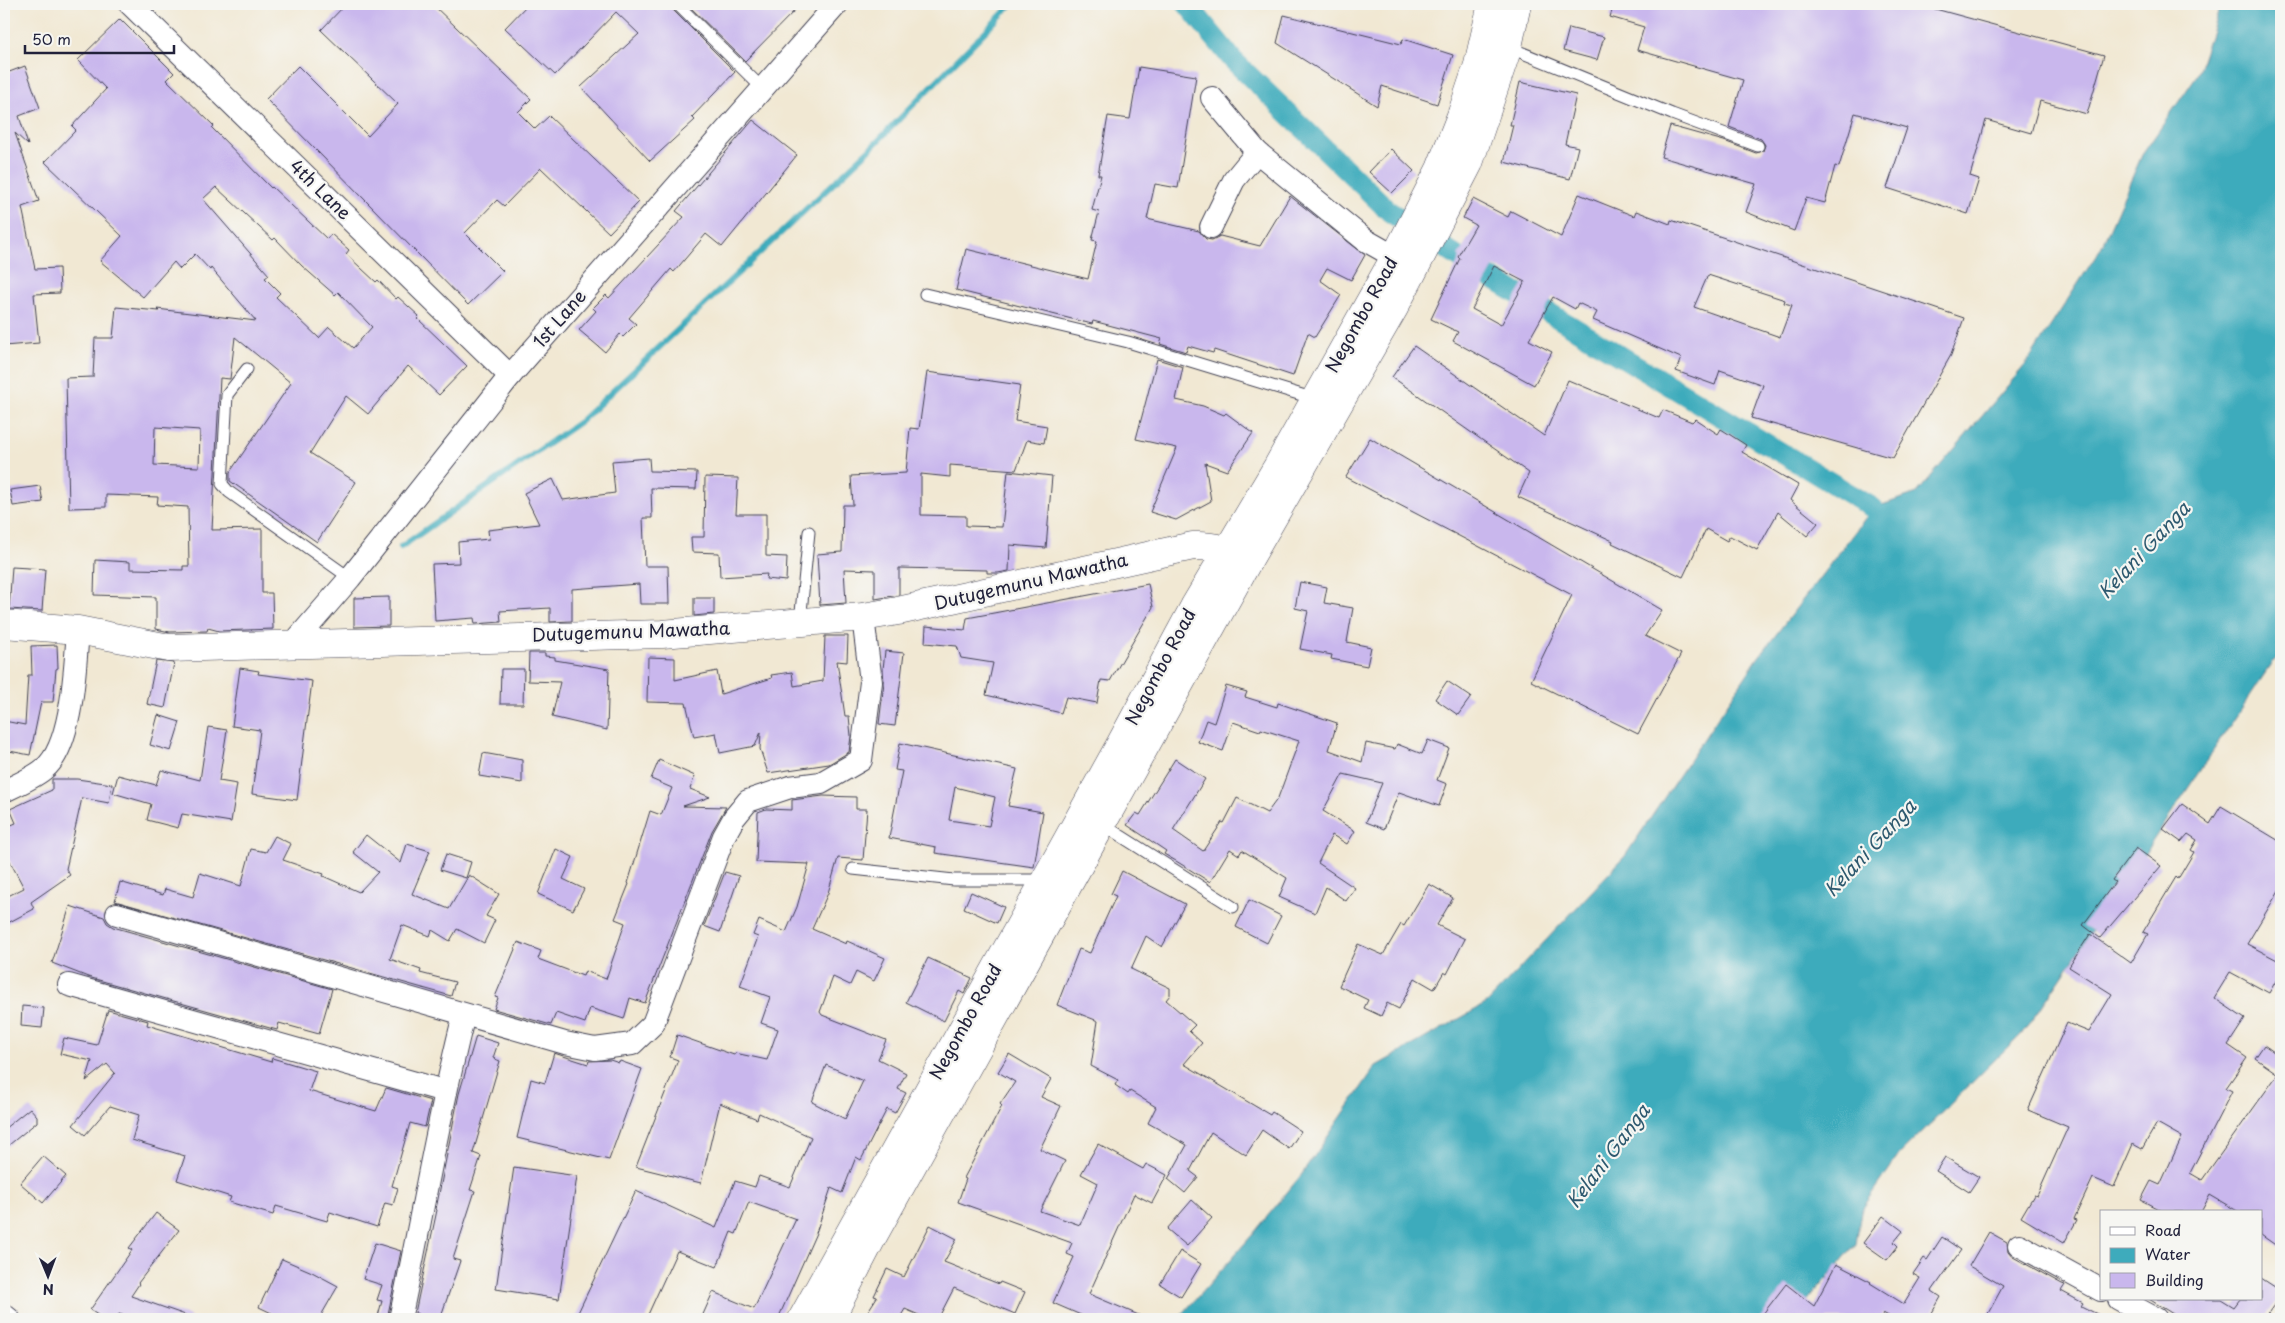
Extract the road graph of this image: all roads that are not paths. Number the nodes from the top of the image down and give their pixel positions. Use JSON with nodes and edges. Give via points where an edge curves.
{"nodes":[{"id":1,"x":130,"y":4,"type":"edge"},
{"id":2,"x":677,"y":4,"type":"edge"},
{"id":3,"x":837,"y":4,"type":"edge"},
{"id":4,"x":1492,"y":4,"type":"edge"},
{"id":5,"x":1517,"y":4,"type":"edge"},
{"id":6,"x":1508,"y":47,"type":"junction"},
{"id":7,"x":762,"y":88,"type":"junction"},
{"id":8,"x":1212,"y":98,"type":"dead end"},
{"id":9,"x":1758,"y":146,"type":"dead end"},
{"id":10,"x":1257,"y":152,"type":"junction"},
{"id":11,"x":1428,"y":218,"type":"junction"},
{"id":12,"x":1211,"y":227,"type":"dead end"},
{"id":13,"x":1405,"y":255,"type":"junction"},
{"id":14,"x":925,"y":294,"type":"dead end"},
{"id":15,"x":247,"y":369,"type":"dead end"},
{"id":16,"x":510,"y":376,"type":"junction"},
{"id":17,"x":1315,"y":399,"type":"junction"},
{"id":18,"x":809,"y":532,"type":"dead end"},
{"id":19,"x":1237,"y":555,"type":"junction"},
{"id":20,"x":350,"y":578,"type":"junction"},
{"id":21,"x":863,"y":617,"type":"junction"},
{"id":22,"x":800,"y":622,"type":"junction"},
{"id":23,"x":4,"y":624,"type":"edge"},
{"id":24,"x":78,"y":630,"type":"junction"},
{"id":25,"x":293,"y":644,"type":"junction"},
{"id":26,"x":4,"y":791,"type":"edge"},
{"id":27,"x":1102,"y":824,"type":"junction"},
{"id":28,"x":853,"y":869,"type":"dead end"},
{"id":29,"x":1045,"y":880,"type":"junction"},
{"id":30,"x":1233,"y":907,"type":"dead end"},
{"id":31,"x":117,"y":914,"type":"dead end"},
{"id":32,"x":69,"y":985,"type":"dead end"},
{"id":33,"x":464,"y":1015,"type":"junction"},
{"id":34,"x":444,"y":1091,"type":"junction"},
{"id":35,"x":2019,"y":1245,"type":"dead end"},
{"id":36,"x":2100,"y":1289,"type":"edge"},
{"id":37,"x":2121,"y":1300,"type":"edge"},
{"id":38,"x":4,"y":1315,"type":"edge"},
{"id":39,"x":9,"y":1319,"type":"edge"},
{"id":40,"x":400,"y":1319,"type":"edge"},
{"id":41,"x":802,"y":1319,"type":"edge"},
{"id":42,"x":830,"y":1319,"type":"edge"},
{"id":43,"x":2156,"y":1319,"type":"edge"}],
"edges":[{"from":1,"to":16,"type":"street","name":"4th Lane"},
{"from":2,"to":7,"type":"lane"},
{"from":3,"to":7,"type":"street","name":"1st Lane"},
{"from":4,"to":11,"type":"main road","name":"Negombo Road","via":[[1478,65],[1440,169]]},
{"from":5,"to":6,"type":"main road","name":"Negombo Road"},
{"from":6,"to":9,"type":"lane"},
{"from":6,"to":11,"type":"main road","name":"Negombo Road","via":[[1469,163]]},
{"from":7,"to":16,"type":"street","name":"1st Lane"},
{"from":8,"to":10,"type":"street"},
{"from":10,"to":12,"type":"street","via":[[1234,180]]},
{"from":10,"to":13,"type":"street","via":[[1365,240]]},
{"from":11,"to":13,"type":"main road","name":"Negombo Road"},
{"from":13,"to":17,"type":"main road","name":"Negombo Road"},
{"from":13,"to":19,"type":"main road","name":"Negombo Road","via":[[1394,308]]},
{"from":14,"to":17,"type":"lane","via":[[1128,342]]},
{"from":15,"to":20,"type":"lane","via":[[227,395],[222,484]]},
{"from":16,"to":20,"type":"street","name":"1st Lane"},
{"from":17,"to":19,"type":"main road","name":"Negombo Road","via":[[1276,469]]},
{"from":18,"to":22,"type":"lane"},
{"from":19,"to":21,"type":"main road","name":"Dutugemunu Mawatha","via":[[1211,545],[1193,546]]},
{"from":19,"to":27,"type":"main road","name":"Negombo Road"},
{"from":19,"to":29,"type":"main road","name":"Negombo Road"},
{"from":20,"to":25,"type":"street","name":"1st Lane"},
{"from":21,"to":22,"type":"main road","name":"Dutugemunu Mawatha"},
{"from":21,"to":33,"type":"street","via":[[871,682],[861,760],[821,783],[790,787],[748,801],[734,818],[724,836],[653,1024],[632,1044],[595,1049]]},
{"from":22,"to":25,"type":"main road","name":"Dutugemunu Mawatha","via":[[662,634]]},
{"from":23,"to":24,"type":"main road","name":"Dutugemunu Mawatha"},
{"from":24,"to":25,"type":"main road","name":"Dutugemunu Mawatha","via":[[169,648]]},
{"from":24,"to":26,"type":"street","via":[[73,690],[61,747],[45,768]]},
{"from":27,"to":30,"type":"lane"},
{"from":27,"to":42,"type":"main road","name":"Negombo Road"},
{"from":28,"to":29,"type":"lane","via":[[954,880]]},
{"from":29,"to":41,"type":"main road","name":"Negombo Road"},
{"from":31,"to":33,"type":"street"},
{"from":32,"to":34,"type":"street"},
{"from":33,"to":34,"type":"street"},
{"from":34,"to":40,"type":"street"},
{"from":35,"to":36,"type":"street"},
{"from":37,"to":43,"type":"street"},
{"from":38,"to":39,"type":"street"}]}
